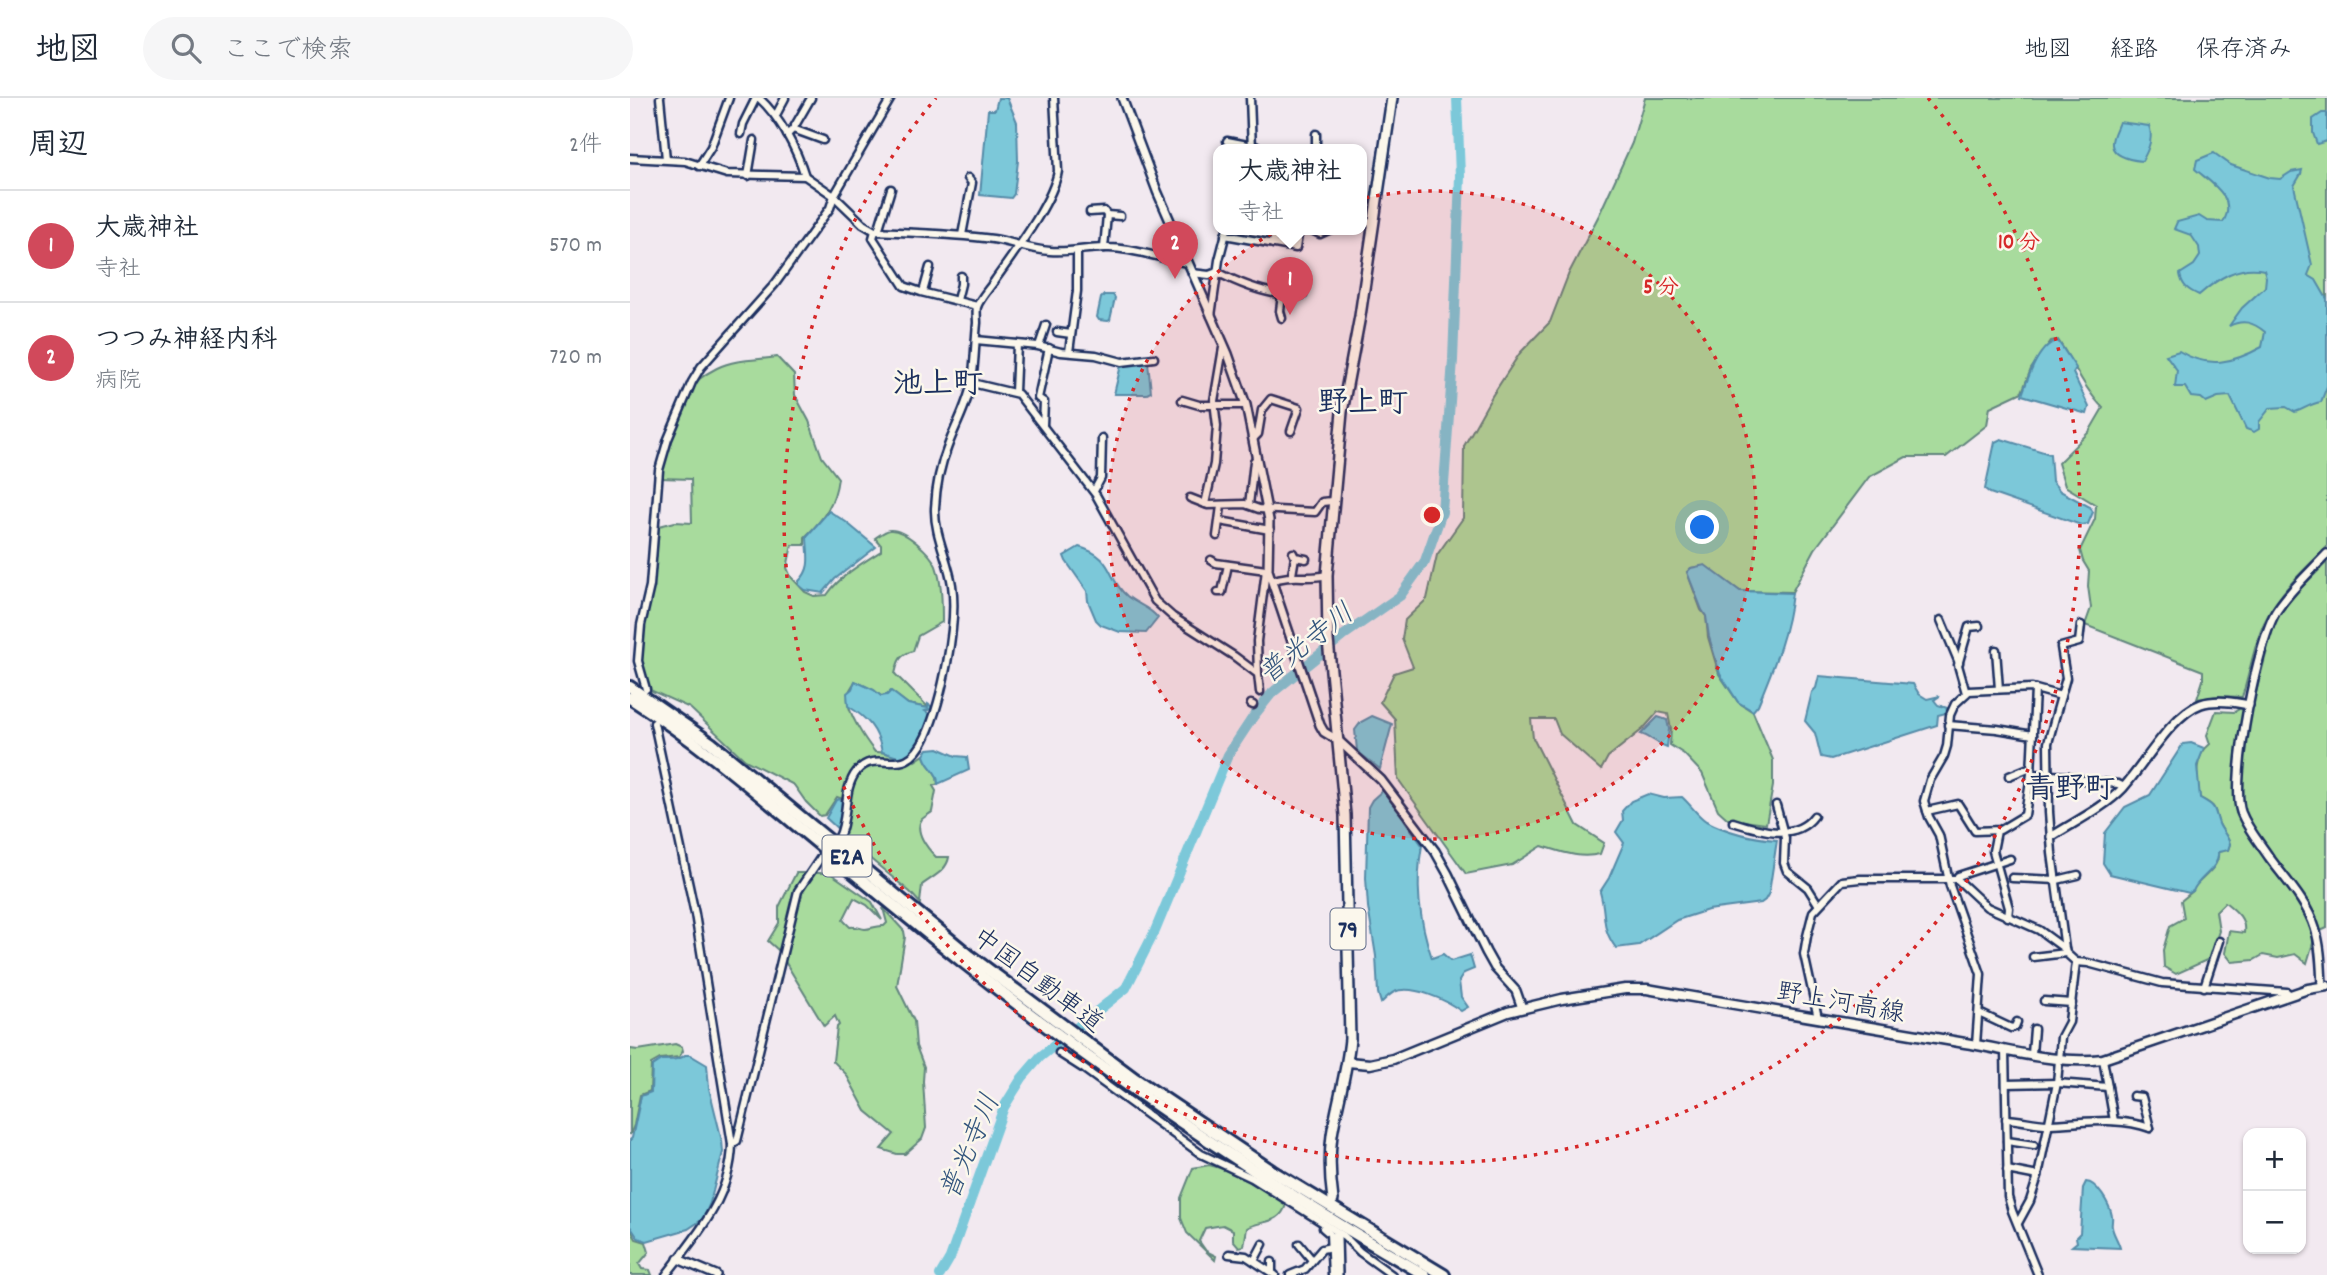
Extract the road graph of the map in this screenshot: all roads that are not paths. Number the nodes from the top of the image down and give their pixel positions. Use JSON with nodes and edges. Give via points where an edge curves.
{"nodes":[{"id":1,"x":660,"y":98,"type":"edge"},
{"id":2,"x":729,"y":98,"type":"edge"},
{"id":3,"x":758,"y":98,"type":"edge"},
{"id":4,"x":785,"y":98,"type":"edge"},
{"id":5,"x":811,"y":98,"type":"edge"},
{"id":6,"x":891,"y":98,"type":"edge"},
{"id":7,"x":1054,"y":98,"type":"edge"},
{"id":8,"x":1122,"y":98,"type":"edge"},
{"id":9,"x":1250,"y":98,"type":"edge"},
{"id":10,"x":1392,"y":98,"type":"edge"},
{"id":11,"x":776,"y":115,"type":"junction"},
{"id":12,"x":793,"y":129,"type":"junction"},
{"id":13,"x":741,"y":134,"type":"dead end"},
{"id":14,"x":1316,"y":134,"type":"dead end"},
{"id":15,"x":787,"y":135,"type":"junction"},
{"id":16,"x":754,"y":140,"type":"dead end"},
{"id":17,"x":823,"y":140,"type":"dead end"},
{"id":18,"x":1227,"y":141,"type":"dead end"},
{"id":19,"x":1240,"y":144,"type":"edge"},
{"id":20,"x":1252,"y":144,"type":"edge"},
{"id":21,"x":1316,"y":144,"type":"edge"},
{"id":22,"x":630,"y":158,"type":"edge"},
{"id":23,"x":666,"y":159,"type":"junction"},
{"id":24,"x":699,"y":166,"type":"junction"},
{"id":25,"x":748,"y":176,"type":"junction"},
{"id":26,"x":805,"y":176,"type":"junction"},
{"id":27,"x":968,"y":178,"type":"dead end"},
{"id":28,"x":891,"y":189,"type":"dead end"},
{"id":29,"x":834,"y":196,"type":"junction"},
{"id":30,"x":1090,"y":212,"type":"dead end"},
{"id":31,"x":1107,"y":215,"type":"junction"},
{"id":32,"x":1120,"y":216,"type":"dead end"},
{"id":33,"x":1374,"y":222,"type":"junction"},
{"id":34,"x":1367,"y":223,"type":"edge"},
{"id":35,"x":876,"y":231,"type":"junction"},
{"id":36,"x":962,"y":235,"type":"junction"},
{"id":37,"x":1225,"y":235,"type":"edge"},
{"id":38,"x":1238,"y":235,"type":"edge"},
{"id":39,"x":1274,"y":235,"type":"edge"},
{"id":40,"x":1298,"y":235,"type":"edge"},
{"id":41,"x":1273,"y":244,"type":"junction"},
{"id":42,"x":1018,"y":245,"type":"junction"},
{"id":43,"x":1104,"y":248,"type":"junction"},
{"id":44,"x":1077,"y":252,"type":"junction"},
{"id":45,"x":1187,"y":263,"type":"junction"},
{"id":46,"x":930,"y":267,"type":"dead end"},
{"id":47,"x":1218,"y":272,"type":"junction"},
{"id":48,"x":1192,"y":273,"type":"junction"},
{"id":49,"x":961,"y":276,"type":"dead end"},
{"id":50,"x":923,"y":292,"type":"junction"},
{"id":51,"x":1282,"y":295,"type":"junction"},
{"id":52,"x":1303,"y":295,"type":"dead end"},
{"id":53,"x":957,"y":300,"type":"junction"},
{"id":54,"x":977,"y":306,"type":"junction"},
{"id":55,"x":1211,"y":316,"type":"junction"},
{"id":56,"x":1282,"y":318,"type":"dead end"},
{"id":57,"x":1046,"y":325,"type":"dead end"},
{"id":58,"x":1056,"y":332,"type":"dead end"},
{"id":59,"x":1071,"y":334,"type":"junction"},
{"id":60,"x":976,"y":340,"type":"junction"},
{"id":61,"x":1017,"y":344,"type":"junction"},
{"id":62,"x":1040,"y":346,"type":"junction"},
{"id":63,"x":1225,"y":347,"type":"junction"},
{"id":64,"x":1049,"y":348,"type":"junction"},
{"id":65,"x":1069,"y":352,"type":"junction"},
{"id":66,"x":1154,"y":358,"type":"dead end"},
{"id":67,"x":972,"y":383,"type":"junction"},
{"id":68,"x":1015,"y":393,"type":"junction"},
{"id":69,"x":1182,"y":400,"type":"dead end"},
{"id":70,"x":1216,"y":405,"type":"junction"},
{"id":71,"x":1246,"y":405,"type":"junction"},
{"id":72,"x":1043,"y":425,"type":"junction"},
{"id":73,"x":1291,"y":432,"type":"dead end"},
{"id":74,"x":1254,"y":438,"type":"junction"},
{"id":75,"x":1102,"y":439,"type":"dead end"},
{"id":76,"x":1258,"y":458,"type":"junction"},
{"id":77,"x":1094,"y":491,"type":"junction"},
{"id":78,"x":1190,"y":498,"type":"dead end"},
{"id":79,"x":1332,"y":501,"type":"junction"},
{"id":80,"x":1205,"y":504,"type":"junction"},
{"id":81,"x":1249,"y":505,"type":"junction"},
{"id":82,"x":1221,"y":506,"type":"junction"},
{"id":83,"x":1268,"y":509,"type":"junction"},
{"id":84,"x":1220,"y":521,"type":"junction"},
{"id":85,"x":1270,"y":530,"type":"junction"},
{"id":86,"x":1217,"y":536,"type":"dead end"},
{"id":87,"x":2327,"y":554,"type":"edge"},
{"id":88,"x":1306,"y":559,"type":"dead end"},
{"id":89,"x":1211,"y":560,"type":"dead end"},
{"id":90,"x":1228,"y":565,"type":"junction"},
{"id":91,"x":1267,"y":570,"type":"junction"},
{"id":92,"x":1292,"y":575,"type":"junction"},
{"id":93,"x":1326,"y":575,"type":"junction"},
{"id":94,"x":1272,"y":581,"type":"junction"},
{"id":95,"x":1219,"y":592,"type":"dead end"},
{"id":96,"x":1941,"y":620,"type":"dead end"},
{"id":97,"x":2081,"y":625,"type":"dead end"},
{"id":98,"x":1979,"y":626,"type":"dead end"},
{"id":99,"x":1996,"y":650,"type":"dead end"},
{"id":100,"x":1959,"y":663,"type":"junction"},
{"id":101,"x":1258,"y":674,"type":"junction"},
{"id":102,"x":630,"y":687,"type":"edge"},
{"id":103,"x":646,"y":689,"type":"dead end"},
{"id":104,"x":1999,"y":689,"type":"junction"},
{"id":105,"x":2035,"y":689,"type":"junction"},
{"id":106,"x":1261,"y":692,"type":"dead end"},
{"id":107,"x":1966,"y":693,"type":"junction"},
{"id":108,"x":2061,"y":696,"type":"junction"},
{"id":109,"x":630,"y":698,"type":"edge"},
{"id":110,"x":2249,"y":705,"type":"junction"},
{"id":111,"x":654,"y":723,"type":"dead end"},
{"id":112,"x":1948,"y":725,"type":"junction"},
{"id":113,"x":2033,"y":735,"type":"junction"},
{"id":114,"x":1339,"y":741,"type":"junction"},
{"id":115,"x":2031,"y":771,"type":"junction"},
{"id":116,"x":2049,"y":775,"type":"junction"},
{"id":117,"x":2009,"y":776,"type":"dead end"},
{"id":118,"x":2124,"y":787,"type":"junction"},
{"id":119,"x":1776,"y":805,"type":"dead end"},
{"id":120,"x":1927,"y":811,"type":"junction"},
{"id":121,"x":1814,"y":817,"type":"dead end"},
{"id":122,"x":1733,"y":822,"type":"dead end"},
{"id":123,"x":1997,"y":831,"type":"junction"},
{"id":124,"x":1784,"y":833,"type":"junction"},
{"id":125,"x":2050,"y":836,"type":"junction"},
{"id":126,"x":2010,"y":859,"type":"dead end"},
{"id":127,"x":1996,"y":863,"type":"junction"},
{"id":128,"x":2078,"y":875,"type":"dead end"},
{"id":129,"x":1949,"y":878,"type":"junction"},
{"id":130,"x":1957,"y":878,"type":"junction"},
{"id":131,"x":2012,"y":878,"type":"dead end"},
{"id":132,"x":2057,"y":880,"type":"junction"},
{"id":133,"x":1818,"y":904,"type":"junction"},
{"id":134,"x":2008,"y":917,"type":"junction"},
{"id":135,"x":2219,"y":941,"type":"dead end"},
{"id":136,"x":2065,"y":951,"type":"junction"},
{"id":137,"x":2033,"y":957,"type":"dead end"},
{"id":138,"x":2076,"y":962,"type":"junction"},
{"id":139,"x":2325,"y":986,"type":"edge"},
{"id":140,"x":2204,"y":987,"type":"junction"},
{"id":141,"x":2290,"y":995,"type":"junction"},
{"id":142,"x":2045,"y":1001,"type":"dead end"},
{"id":143,"x":2072,"y":1003,"type":"junction"},
{"id":144,"x":1522,"y":1008,"type":"junction"},
{"id":145,"x":1979,"y":1013,"type":"junction"},
{"id":146,"x":1818,"y":1018,"type":"junction"},
{"id":147,"x":2017,"y":1022,"type":"dead end"},
{"id":148,"x":1060,"y":1029,"type":"junction"},
{"id":149,"x":2034,"y":1029,"type":"dead end"},
{"id":150,"x":1080,"y":1044,"type":"junction"},
{"id":151,"x":1976,"y":1045,"type":"junction"},
{"id":152,"x":2005,"y":1050,"type":"junction"},
{"id":153,"x":1059,"y":1053,"type":"dead end"},
{"id":154,"x":2032,"y":1054,"type":"junction"},
{"id":155,"x":2058,"y":1059,"type":"junction"},
{"id":156,"x":2103,"y":1059,"type":"junction"},
{"id":157,"x":1348,"y":1062,"type":"junction"},
{"id":158,"x":2057,"y":1083,"type":"junction"},
{"id":159,"x":2006,"y":1084,"type":"junction"},
{"id":160,"x":2108,"y":1087,"type":"junction"},
{"id":161,"x":2133,"y":1096,"type":"dead end"},
{"id":162,"x":2006,"y":1119,"type":"junction"},
{"id":163,"x":2114,"y":1121,"type":"junction"},
{"id":164,"x":2049,"y":1124,"type":"junction"},
{"id":165,"x":2007,"y":1141,"type":"junction"},
{"id":166,"x":732,"y":1143,"type":"junction"},
{"id":167,"x":2034,"y":1145,"type":"dead end"},
{"id":168,"x":2007,"y":1170,"type":"junction"},
{"id":169,"x":2038,"y":1176,"type":"junction"},
{"id":170,"x":1333,"y":1200,"type":"dead end"},
{"id":171,"x":1300,"y":1210,"type":"junction"},
{"id":172,"x":2018,"y":1223,"type":"junction"},
{"id":173,"x":1336,"y":1236,"type":"dead end"},
{"id":174,"x":1263,"y":1244,"type":"dead end"},
{"id":175,"x":1300,"y":1244,"type":"dead end"},
{"id":176,"x":1331,"y":1247,"type":"junction"},
{"id":177,"x":1229,"y":1254,"type":"dead end"},
{"id":178,"x":678,"y":1259,"type":"junction"},
{"id":179,"x":1312,"y":1260,"type":"junction"},
{"id":180,"x":1254,"y":1261,"type":"junction"},
{"id":181,"x":1272,"y":1262,"type":"dead end"},
{"id":182,"x":1274,"y":1274,"type":"edge"},
{"id":183,"x":666,"y":1275,"type":"edge"},
{"id":184,"x":716,"y":1275,"type":"edge"},
{"id":185,"x":1290,"y":1275,"type":"edge"},
{"id":186,"x":1334,"y":1275,"type":"edge"},
{"id":187,"x":1392,"y":1275,"type":"edge"},
{"id":188,"x":1425,"y":1275,"type":"edge"},
{"id":189,"x":1444,"y":1275,"type":"edge"},
{"id":190,"x":2038,"y":1275,"type":"edge"}],
"edges":[{"from":1,"to":23,"type":"street"},
{"from":2,"to":24,"type":"street"},
{"from":3,"to":11,"type":"street"},
{"from":3,"to":13,"type":"street"},
{"from":4,"to":11,"type":"street"},
{"from":5,"to":12,"type":"street"},
{"from":6,"to":29,"type":"street"},
{"from":7,"to":42,"type":"street","via":[[1056,181]]},
{"from":8,"to":45,"type":"street"},
{"from":9,"to":20,"type":"street"},
{"from":10,"to":33,"type":"main road","number":"79"},
{"from":11,"to":15,"type":"street"},
{"from":12,"to":15,"type":"street"},
{"from":12,"to":17,"type":"street"},
{"from":14,"to":21,"type":"street"},
{"from":15,"to":26,"type":"street"},
{"from":16,"to":25,"type":"street"},
{"from":18,"to":19,"type":"street"},
{"from":22,"to":23,"type":"street"},
{"from":23,"to":24,"type":"street"},
{"from":24,"to":25,"type":"street"},
{"from":25,"to":26,"type":"street"},
{"from":26,"to":29,"type":"street"},
{"from":27,"to":36,"type":"street","via":[[972,183]]},
{"from":28,"to":35,"type":"street"},
{"from":29,"to":35,"type":"street"},
{"from":29,"to":103,"type":"street","via":[[775,284],[701,367],[668,439],[659,470],[650,586],[641,625],[638,661]]},
{"from":30,"to":31,"type":"street"},
{"from":31,"to":32,"type":"street"},
{"from":31,"to":43,"type":"street"},
{"from":33,"to":34,"type":"street"},
{"from":33,"to":79,"type":"main road","number":"79"},
{"from":35,"to":36,"type":"street"},
{"from":35,"to":50,"type":"street","via":[[873,238],[901,283]]},
{"from":36,"to":42,"type":"street"},
{"from":37,"to":47,"type":"street"},
{"from":38,"to":41,"type":"street"},
{"from":39,"to":41,"type":"street"},
{"from":40,"to":41,"type":"street","via":[[1296,248]]},
{"from":42,"to":44,"type":"street"},
{"from":42,"to":54,"type":"street"},
{"from":43,"to":44,"type":"street"},
{"from":43,"to":45,"type":"street"},
{"from":44,"to":59,"type":"street"},
{"from":45,"to":48,"type":"street"},
{"from":46,"to":50,"type":"street"},
{"from":47,"to":48,"type":"street"},
{"from":47,"to":51,"type":"street"},
{"from":47,"to":55,"type":"street"},
{"from":48,"to":55,"type":"street"},
{"from":49,"to":53,"type":"street"},
{"from":50,"to":53,"type":"street"},
{"from":51,"to":52,"type":"street"},
{"from":51,"to":56,"type":"street"},
{"from":53,"to":54,"type":"street"},
{"from":54,"to":60,"type":"street"},
{"from":55,"to":63,"type":"street"},
{"from":57,"to":62,"type":"street"},
{"from":58,"to":59,"type":"street"},
{"from":59,"to":65,"type":"street"},
{"from":60,"to":61,"type":"street"},
{"from":60,"to":67,"type":"street"},
{"from":61,"to":62,"type":"street"},
{"from":61,"to":68,"type":"street"},
{"from":62,"to":64,"type":"street"},
{"from":63,"to":70,"type":"street"},
{"from":63,"to":71,"type":"street"},
{"from":64,"to":65,"type":"street"},
{"from":64,"to":72,"type":"street","via":[[1038,398],[1044,402]]},
{"from":65,"to":66,"type":"street","via":[[1122,362]]},
{"from":67,"to":68,"type":"street"},
{"from":67,"to":166,"type":"street","bridge":true,"via":[[937,482],[935,517],[953,585],[954,612],[934,712],[925,737],[909,759],[901,763],[874,761],[856,772],[844,828],[799,891],[737,1141]]},
{"from":68,"to":72,"type":"street"},
{"from":69,"to":70,"type":"street"},
{"from":70,"to":71,"type":"street"},
{"from":70,"to":80,"type":"street","via":[[1214,464]]},
{"from":71,"to":74,"type":"street"},
{"from":72,"to":77,"type":"street"},
{"from":73,"to":74,"type":"street","via":[[1298,408],[1271,399],[1262,410]]},
{"from":74,"to":76,"type":"street"},
{"from":75,"to":77,"type":"street","via":[[1101,478]]},
{"from":76,"to":81,"type":"street"},
{"from":76,"to":83,"type":"street"},
{"from":77,"to":101,"type":"street","via":[[1155,601]]},
{"from":78,"to":80,"type":"street"},
{"from":79,"to":83,"type":"street","via":[[1322,502],[1315,512]]},
{"from":79,"to":93,"type":"main road","number":"79"},
{"from":80,"to":82,"type":"street"},
{"from":81,"to":82,"type":"street"},
{"from":81,"to":83,"type":"street"},
{"from":82,"to":84,"type":"street"},
{"from":83,"to":85,"type":"street"},
{"from":84,"to":85,"type":"street"},
{"from":84,"to":86,"type":"street"},
{"from":85,"to":91,"type":"street"},
{"from":87,"to":110,"type":"street","via":[[2291,591],[2269,624]]},
{"from":88,"to":92,"type":"street","via":[[1294,555]]},
{"from":89,"to":90,"type":"street"},
{"from":90,"to":91,"type":"street"},
{"from":90,"to":95,"type":"street"},
{"from":91,"to":94,"type":"street"},
{"from":91,"to":101,"type":"street","via":[[1257,641]]},
{"from":92,"to":93,"type":"street"},
{"from":92,"to":94,"type":"street"},
{"from":93,"to":114,"type":"main road","number":"79"},
{"from":94,"to":114,"type":"street","via":[[1320,725]]},
{"from":96,"to":100,"type":"street"},
{"from":97,"to":108,"type":"street","via":[[2079,642],[2061,647],[2066,678]]},
{"from":98,"to":100,"type":"street","via":[[1969,627]]},
{"from":99,"to":104,"type":"street"},
{"from":100,"to":107,"type":"street"},
{"from":101,"to":106,"type":"street"},
{"from":102,"to":148,"type":"highway","name":"中国自動車道","number":"E2A","via":[[747,771]]},
{"from":104,"to":105,"type":"street"},
{"from":104,"to":107,"type":"street"},
{"from":105,"to":108,"type":"street"},
{"from":105,"to":113,"type":"street"},
{"from":107,"to":112,"type":"street","via":[[1955,704]]},
{"from":108,"to":116,"type":"street","via":[[2049,743]]},
{"from":109,"to":148,"type":"highway","name":"中国自動車道","number":"E2A","via":[[703,749],[926,932]]},
{"from":110,"to":118,"type":"street","via":[[2221,701],[2185,713]]},
{"from":110,"to":139,"type":"street","via":[[2238,775],[2241,811],[2308,912]]},
{"from":111,"to":166,"type":"street","via":[[695,915]]},
{"from":112,"to":113,"type":"street"},
{"from":112,"to":120,"type":"street","via":[[1944,756],[1924,801]]},
{"from":113,"to":115,"type":"street"},
{"from":114,"to":144,"type":"street","via":[[1381,780],[1435,852],[1486,952],[1516,991]]},
{"from":114,"to":157,"type":"main road","number":"79","via":[[1347,867]]},
{"from":115,"to":116,"type":"street"},
{"from":115,"to":117,"type":"street"},
{"from":115,"to":123,"type":"street","via":[[2025,816]]},
{"from":116,"to":118,"type":"street"},
{"from":116,"to":125,"type":"street"},
{"from":118,"to":125,"type":"street"},
{"from":119,"to":124,"type":"street"},
{"from":120,"to":123,"type":"street","via":[[1957,804],[1973,830]]},
{"from":120,"to":129,"type":"street","via":[[1939,835]]},
{"from":121,"to":124,"type":"street"},
{"from":122,"to":124,"type":"street"},
{"from":123,"to":127,"type":"street"},
{"from":124,"to":133,"type":"street","via":[[1787,871],[1808,888]]},
{"from":125,"to":132,"type":"street"},
{"from":126,"to":127,"type":"street"},
{"from":127,"to":130,"type":"street"},
{"from":127,"to":134,"type":"street"},
{"from":128,"to":132,"type":"street"},
{"from":129,"to":130,"type":"street"},
{"from":129,"to":133,"type":"street","via":[[1842,880]]},
{"from":129,"to":145,"type":"street","via":[[1981,974]]},
{"from":130,"to":134,"type":"street","via":[[1987,907]]},
{"from":131,"to":132,"type":"street"},
{"from":132,"to":136,"type":"street"},
{"from":133,"to":146,"type":"street","via":[[1804,954]]},
{"from":134,"to":136,"type":"street","via":[[2039,930]]},
{"from":135,"to":140,"type":"street"},
{"from":136,"to":137,"type":"street"},
{"from":136,"to":138,"type":"street"},
{"from":138,"to":140,"type":"street","via":[[2149,981]]},
{"from":138,"to":143,"type":"street"},
{"from":139,"to":141,"type":"main road","name":"野上河高線"},
{"from":140,"to":141,"type":"street"},
{"from":141,"to":156,"type":"main road","name":"野上河高線"},
{"from":142,"to":143,"type":"street"},
{"from":143,"to":155,"type":"street"},
{"from":144,"to":146,"type":"main road","name":"野上河高線","via":[[1603,992],[1647,989]]},
{"from":144,"to":157,"type":"main road","name":"野上河高線","via":[[1393,1059]]},
{"from":145,"to":147,"type":"street","via":[[2011,1028]]},
{"from":145,"to":151,"type":"street"},
{"from":146,"to":151,"type":"main road","name":"野上河高線"},
{"from":148,"to":150,"type":"highway","name":"中国自動車道","number":"E2A"},
{"from":149,"to":154,"type":"street"},
{"from":150,"to":188,"type":"highway","name":"中国自動車道","number":"E2A","via":[[1256,1171]]},
{"from":150,"to":189,"type":"highway","name":"中国自動車道","number":"E2A","via":[[1272,1171]]},
{"from":151,"to":152,"type":"main road","name":"野上河高線"},
{"from":152,"to":154,"type":"main road","name":"野上河高線"},
{"from":152,"to":159,"type":"street"},
{"from":153,"to":171,"type":"street","via":[[1201,1154],[1252,1178]]},
{"from":154,"to":155,"type":"main road","name":"野上河高線"},
{"from":155,"to":156,"type":"main road","name":"野上河高線"},
{"from":155,"to":158,"type":"street"},
{"from":156,"to":160,"type":"street"},
{"from":157,"to":170,"type":"main road","number":"79","via":[[1332,1134]]},
{"from":158,"to":159,"type":"street"},
{"from":158,"to":160,"type":"street"},
{"from":158,"to":164,"type":"street"},
{"from":159,"to":162,"type":"street"},
{"from":160,"to":163,"type":"street"},
{"from":161,"to":163,"type":"street","via":[[2142,1097],[2150,1128]]},
{"from":162,"to":164,"type":"street"},
{"from":162,"to":165,"type":"street"},
{"from":163,"to":164,"type":"street"},
{"from":164,"to":169,"type":"street"},
{"from":165,"to":167,"type":"street"},
{"from":165,"to":168,"type":"street"},
{"from":166,"to":178,"type":"street","via":[[718,1204]]},
{"from":168,"to":169,"type":"street"},
{"from":168,"to":172,"type":"street","via":[[2011,1212]]},
{"from":169,"to":172,"type":"street"},
{"from":171,"to":176,"type":"street","via":[[1328,1230]]},
{"from":171,"to":187,"type":"street","via":[[1344,1236]]},
{"from":172,"to":190,"type":"street"},
{"from":173,"to":186,"type":"main road"},
{"from":174,"to":180,"type":"street"},
{"from":175,"to":179,"type":"street"},
{"from":176,"to":179,"type":"street","via":[[1322,1248]]},
{"from":176,"to":186,"type":"street"},
{"from":177,"to":180,"type":"street"},
{"from":178,"to":183,"type":"street"},
{"from":178,"to":184,"type":"street"},
{"from":179,"to":185,"type":"street"},
{"from":180,"to":182,"type":"street"},
{"from":181,"to":182,"type":"street"}]}
